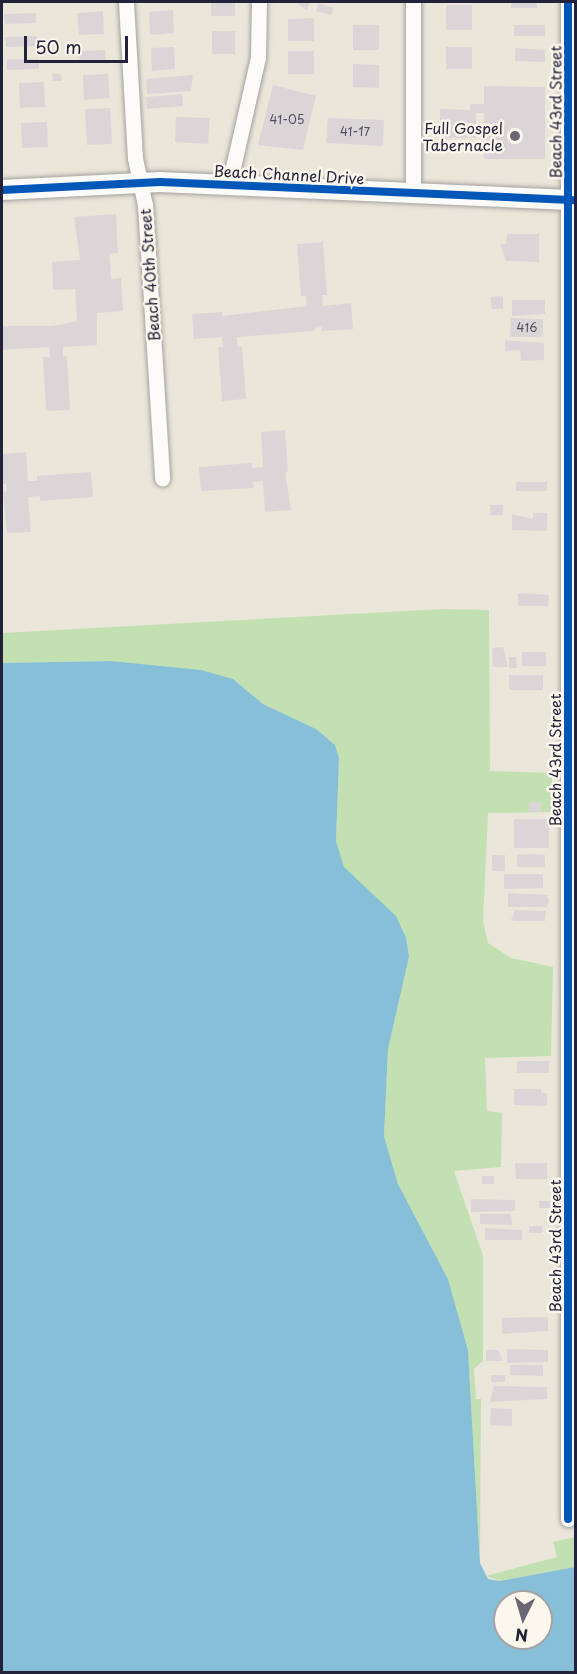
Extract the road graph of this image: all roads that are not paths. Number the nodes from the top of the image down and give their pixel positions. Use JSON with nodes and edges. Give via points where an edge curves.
{"nodes":[{"id":1,"x":126,"y":2,"type":"edge"},
{"id":2,"x":259,"y":2,"type":"edge"},
{"id":3,"x":413,"y":2,"type":"edge"},
{"id":4,"x":568,"y":2,"type":"edge"},
{"id":5,"x":140,"y":182,"type":"junction"},
{"id":6,"x":229,"y":185,"type":"junction"},
{"id":7,"x":2,"y":190,"type":"edge"},
{"id":8,"x":413,"y":194,"type":"junction"},
{"id":9,"x":572,"y":200,"type":"edge"},
{"id":10,"x":162,"y":478,"type":"dead end"},
{"id":11,"x":572,"y":681,"type":"edge"},
{"id":12,"x":572,"y":953,"type":"edge"},
{"id":13,"x":568,"y":1519,"type":"dead end"}],
"edges":[{"from":1,"to":5,"type":"street","name":"Beach 40th Street","via":[[135,158]]},
{"from":2,"to":6,"type":"street","via":[[257,66]]},
{"from":3,"to":8,"type":"street"},
{"from":4,"to":9,"type":"street","name":"Beach 43rd Street"},
{"from":5,"to":6,"type":"main road","name":"Beach Channel Drive"},
{"from":5,"to":7,"type":"main road","name":"Beach Channel Drive"},
{"from":5,"to":10,"type":"street","name":"Beach 40th Street"},
{"from":6,"to":8,"type":"main road","name":"Beach Channel Drive"},
{"from":8,"to":9,"type":"main road","name":"Beach Channel Drive"},
{"from":9,"to":11,"type":"street","name":"Beach 43rd Street"},
{"from":11,"to":12,"type":"street","name":"Beach 43rd Street"},
{"from":12,"to":13,"type":"street","name":"Beach 43rd Street"}]}
